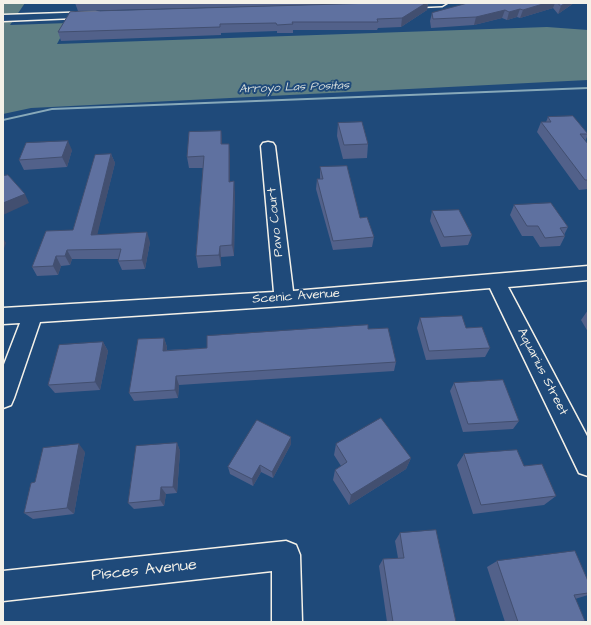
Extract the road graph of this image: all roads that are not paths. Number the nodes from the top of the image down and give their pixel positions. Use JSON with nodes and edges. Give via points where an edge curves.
{"nodes":[{"id":1,"x":442,"y":3,"type":"edge"},
{"id":2,"x":387,"y":7,"type":"edge"},
{"id":3,"x":107,"y":15,"type":"edge"},
{"id":4,"x":3,"y":18,"type":"edge"},
{"id":5,"x":268,"y":146,"type":"dead end"},
{"id":6,"x":588,"y":273,"type":"edge"},
{"id":7,"x":496,"y":281,"type":"junction"},
{"id":8,"x":284,"y":299,"type":"junction"},
{"id":9,"x":33,"y":314,"type":"junction"},
{"id":10,"x":3,"y":316,"type":"edge"},
{"id":11,"x":3,"y":398,"type":"edge"},
{"id":12,"x":588,"y":464,"type":"edge"},
{"id":13,"x":3,"y":586,"type":"edge"},
{"id":14,"x":287,"y":622,"type":"edge"}],
"edges":[{"from":1,"to":2,"type":"street"},
{"from":3,"to":4,"type":"street"},
{"from":5,"to":8,"type":"street","name":"Pavo Court"},
{"from":6,"to":7,"type":"street","name":"Scenic Avenue"},
{"from":7,"to":8,"type":"street","name":"Scenic Avenue"},
{"from":7,"to":12,"type":"street","name":"Aquarius Street"},
{"from":8,"to":9,"type":"street","name":"Scenic Avenue"},
{"from":9,"to":10,"type":"street","name":"Scenic Avenue"},
{"from":9,"to":11,"type":"street"},
{"from":13,"to":14,"type":"street","name":"Pisces Avenue","via":[[286,555]]}]}
